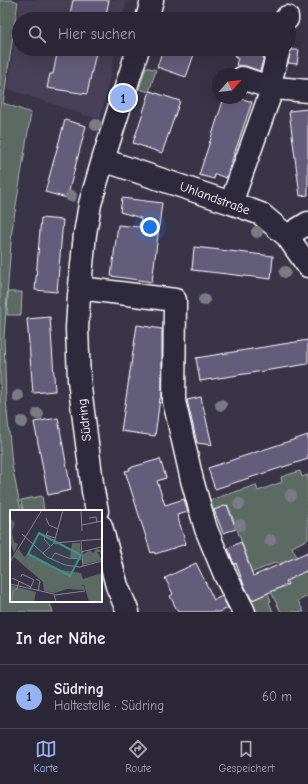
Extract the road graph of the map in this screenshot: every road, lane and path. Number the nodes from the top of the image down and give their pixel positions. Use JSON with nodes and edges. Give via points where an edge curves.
{"nodes":[{"id":1,"x":152,"y":0,"type":"edge"},
{"id":2,"x":149,"y":12,"type":"edge"},
{"id":3,"x":136,"y":56,"type":"edge"},
{"id":4,"x":278,"y":56,"type":"edge"},
{"id":5,"x":248,"y":80,"type":"edge"},
{"id":6,"x":273,"y":88,"type":"junction"},
{"id":7,"x":308,"y":91,"type":"edge"},
{"id":8,"x":103,"y":160,"type":"junction"},
{"id":9,"x":231,"y":203,"type":"junction"},
{"id":10,"x":308,"y":223,"type":"edge"},
{"id":11,"x":287,"y":236,"type":"junction"},
{"id":12,"x":308,"y":266,"type":"edge"},
{"id":13,"x":80,"y":288,"type":"junction"},
{"id":14,"x":97,"y":510,"type":"edge"},
{"id":15,"x":102,"y":528,"type":"edge"},
{"id":16,"x":128,"y":612,"type":"edge"},
{"id":17,"x":244,"y":612,"type":"edge"}],
"edges":[{"from":1,"to":2,"type":"street"},
{"from":3,"to":8,"type":"street","name":"Südring"},
{"from":4,"to":6,"type":"street"},
{"from":5,"to":6,"type":"street"},
{"from":6,"to":7,"type":"street"},
{"from":6,"to":9,"type":"street"},
{"from":8,"to":9,"type":"street","name":"Uhlandstraße"},
{"from":8,"to":13,"type":"street","name":"Südring","via":[[90,204]]},
{"from":9,"to":11,"type":"street","name":"Uhlandstraße","via":[[261,214]]},
{"from":10,"to":11,"type":"street"},
{"from":11,"to":12,"type":"street","name":"Uhlandstraße"},
{"from":13,"to":14,"type":"street","name":"Südring","via":[[77,328],[79,380],[98,484]]},
{"from":13,"to":17,"type":"street","via":[[175,300],[173,395],[192,480],[206,528]]},
{"from":15,"to":16,"type":"street","via":[[113,550],[117,586]]}]}
